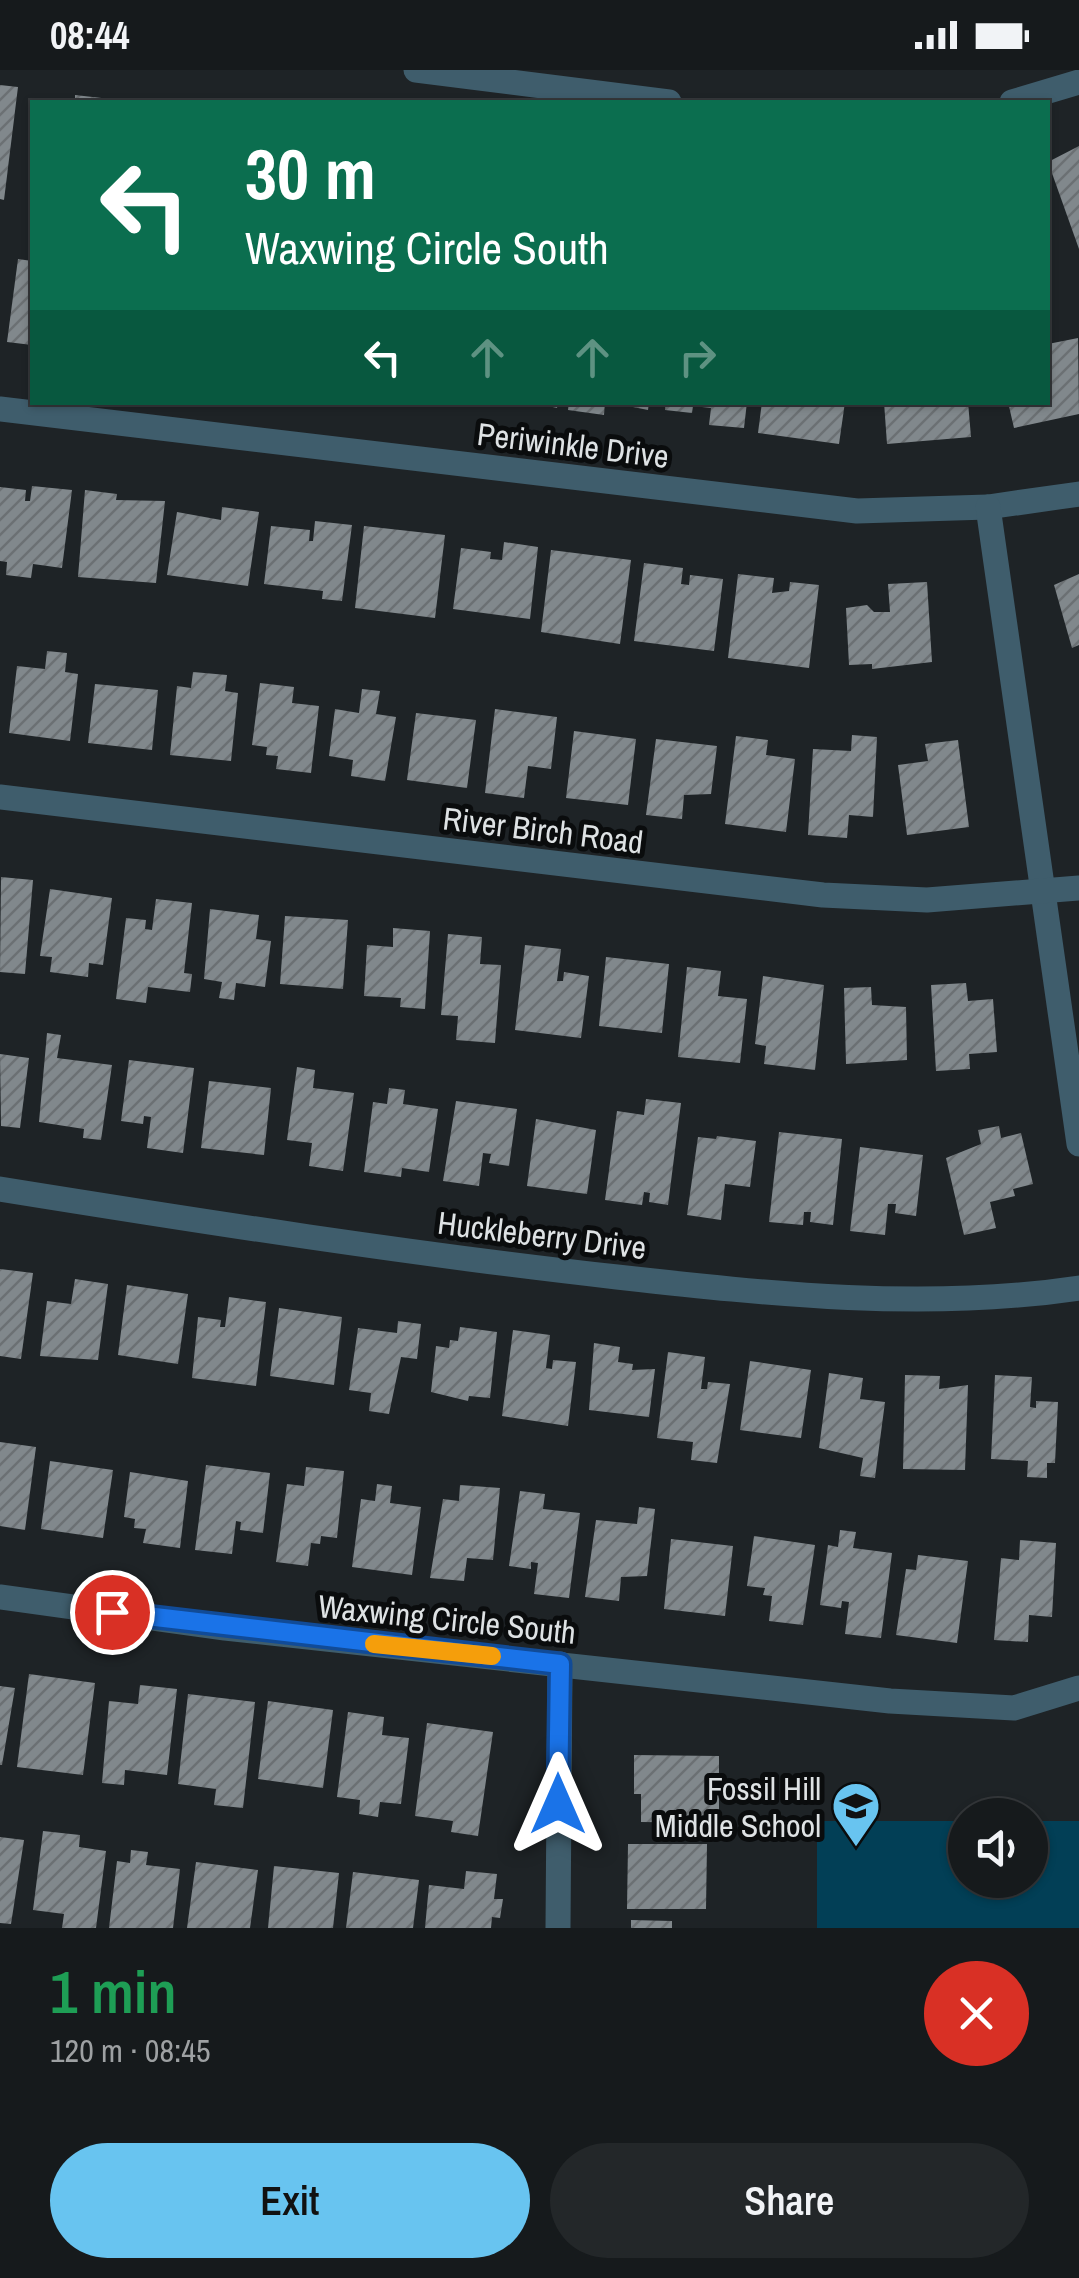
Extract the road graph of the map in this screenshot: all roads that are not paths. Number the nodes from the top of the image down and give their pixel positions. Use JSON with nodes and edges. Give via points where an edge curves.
{"nodes":[{"id":1,"x":416,"y":70,"type":"edge"},
{"id":2,"x":1079,"y":82,"type":"edge"},
{"id":3,"x":653,"y":100,"type":"edge"},
{"id":4,"x":1019,"y":100,"type":"edge"},
{"id":5,"x":0,"y":409,"type":"edge"},
{"id":6,"x":1079,"y":494,"type":"edge"},
{"id":7,"x":988,"y":506,"type":"junction"},
{"id":8,"x":0,"y":797,"type":"edge"},
{"id":9,"x":1079,"y":888,"type":"edge"},
{"id":10,"x":1043,"y":894,"type":"junction"},
{"id":11,"x":1079,"y":1144,"type":"edge"},
{"id":12,"x":0,"y":1189,"type":"edge"},
{"id":13,"x":1079,"y":1288,"type":"edge"},
{"id":14,"x":0,"y":1598,"type":"edge"},
{"id":15,"x":560,"y":1664,"type":"junction"},
{"id":16,"x":1072,"y":1690,"type":"edge"},
{"id":17,"x":558,"y":1928,"type":"edge"}],
"edges":[{"from":1,"to":3,"type":"street"},
{"from":2,"to":4,"type":"street"},
{"from":5,"to":7,"type":"street","name":"Periwinkle Drive","via":[[857,511]]},
{"from":6,"to":7,"type":"street","name":"Periwinkle Drive"},
{"from":7,"to":10,"type":"street"},
{"from":8,"to":10,"type":"street","name":"River Birch Road","via":[[823,894],[926,900]]},
{"from":9,"to":10,"type":"street","name":"River Birch Road"},
{"from":10,"to":11,"type":"street"},
{"from":12,"to":13,"type":"street","name":"Huckleberry Drive","via":[[500,1264],[791,1296],[1011,1298]]},
{"from":14,"to":15,"type":"street","name":"Waxwing Circle South"},
{"from":15,"to":16,"type":"street","name":"Waxwing Circle South","via":[[1014,1708]]},
{"from":15,"to":17,"type":"street"}]}
